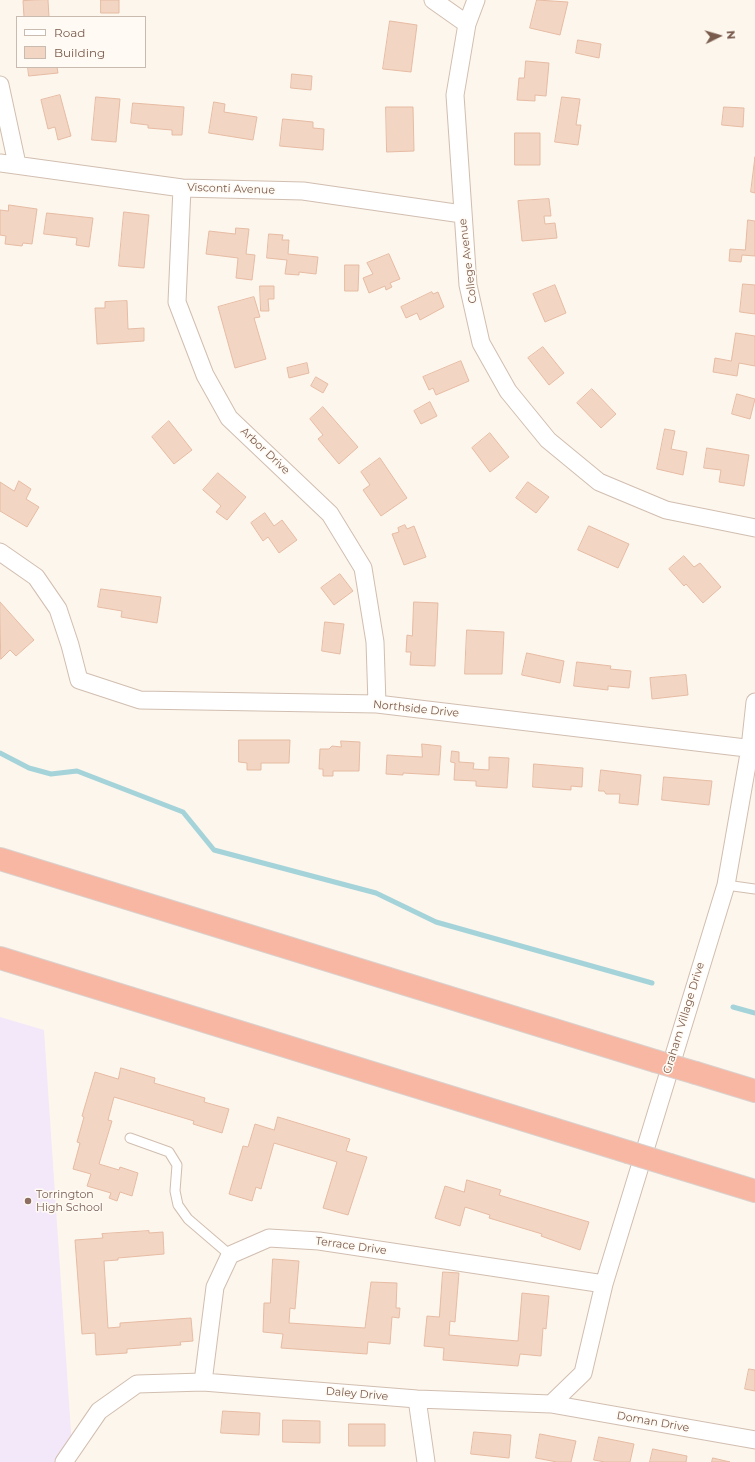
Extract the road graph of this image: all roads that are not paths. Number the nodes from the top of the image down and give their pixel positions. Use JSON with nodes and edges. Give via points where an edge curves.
{"nodes":[{"id":1,"x":433,"y":0,"type":"edge"},
{"id":2,"x":476,"y":0,"type":"edge"},
{"id":3,"x":467,"y":24,"type":"junction"},
{"id":4,"x":0,"y":85,"type":"edge"},
{"id":5,"x":0,"y":163,"type":"edge"},
{"id":6,"x":17,"y":164,"type":"junction"},
{"id":7,"x":182,"y":188,"type":"junction"},
{"id":8,"x":462,"y":214,"type":"junction"},
{"id":9,"x":755,"y":528,"type":"edge"},
{"id":10,"x":0,"y":552,"type":"edge"},
{"id":11,"x":755,"y":702,"type":"edge"},
{"id":12,"x":377,"y":704,"type":"junction"},
{"id":13,"x":753,"y":748,"type":"edge"},
{"id":14,"x":0,"y":859,"type":"edge"},
{"id":15,"x":726,"y":885,"type":"junction"},
{"id":16,"x":755,"y":889,"type":"edge"},
{"id":17,"x":0,"y":958,"type":"edge"},
{"id":18,"x":755,"y":1091,"type":"edge"},
{"id":19,"x":130,"y":1138,"type":"dead end"},
{"id":20,"x":755,"y":1191,"type":"edge"},
{"id":21,"x":230,"y":1255,"type":"junction"},
{"id":22,"x":604,"y":1284,"type":"junction"},
{"id":23,"x":203,"y":1382,"type":"junction"},
{"id":24,"x":417,"y":1399,"type":"junction"},
{"id":25,"x":551,"y":1404,"type":"junction"},
{"id":26,"x":755,"y":1440,"type":"edge"},
{"id":27,"x":64,"y":1462,"type":"edge"},
{"id":28,"x":426,"y":1462,"type":"edge"}],
"edges":[{"from":1,"to":3,"type":"street"},
{"from":2,"to":3,"type":"street","name":"College Avenue"},
{"from":3,"to":8,"type":"street","name":"College Avenue","via":[[456,95]]},
{"from":4,"to":6,"type":"street"},
{"from":5,"to":6,"type":"street","name":"Visconti Avenue"},
{"from":6,"to":7,"type":"street","name":"Visconti Avenue"},
{"from":7,"to":8,"type":"street","name":"Visconti Avenue","via":[[303,191]]},
{"from":7,"to":12,"type":"street","name":"Arbor Drive","via":[[177,302],[205,375],[230,418],[330,514],[363,568],[375,642]]},
{"from":8,"to":9,"type":"street","name":"College Avenue","via":[[468,285],[481,343],[508,391],[548,440],[599,482],[646,502],[666,510]]},
{"from":10,"to":12,"type":"street","name":"Northside Drive","via":[[36,577],[58,609],[79,680],[140,700]]},
{"from":11,"to":13,"type":"street","name":"Graham Village Drive"},
{"from":12,"to":13,"type":"street","name":"Northside Drive"},
{"from":13,"to":15,"type":"street","name":"Graham Village Drive"},
{"from":14,"to":18,"type":"highway","bridge":true},
{"from":15,"to":16,"type":"lane"},
{"from":15,"to":22,"type":"street","name":"Graham Village Drive"},
{"from":17,"to":20,"type":"highway","bridge":true},
{"from":19,"to":21,"type":"lane","via":[[169,1152],[177,1165],[175,1191],[178,1205],[188,1219]]},
{"from":21,"to":22,"type":"street","name":"Terrace Drive","via":[[269,1238],[319,1241]]},
{"from":21,"to":23,"type":"street","via":[[215,1287]]},
{"from":22,"to":25,"type":"street","via":[[583,1373]]},
{"from":23,"to":24,"type":"street","name":"Daley Drive"},
{"from":23,"to":27,"type":"street","name":"Daley Drive","via":[[136,1384],[99,1411]]},
{"from":24,"to":25,"type":"street","name":"Daley Drive"},
{"from":24,"to":28,"type":"street"},
{"from":25,"to":26,"type":"street","name":"Doman Drive"}]}
